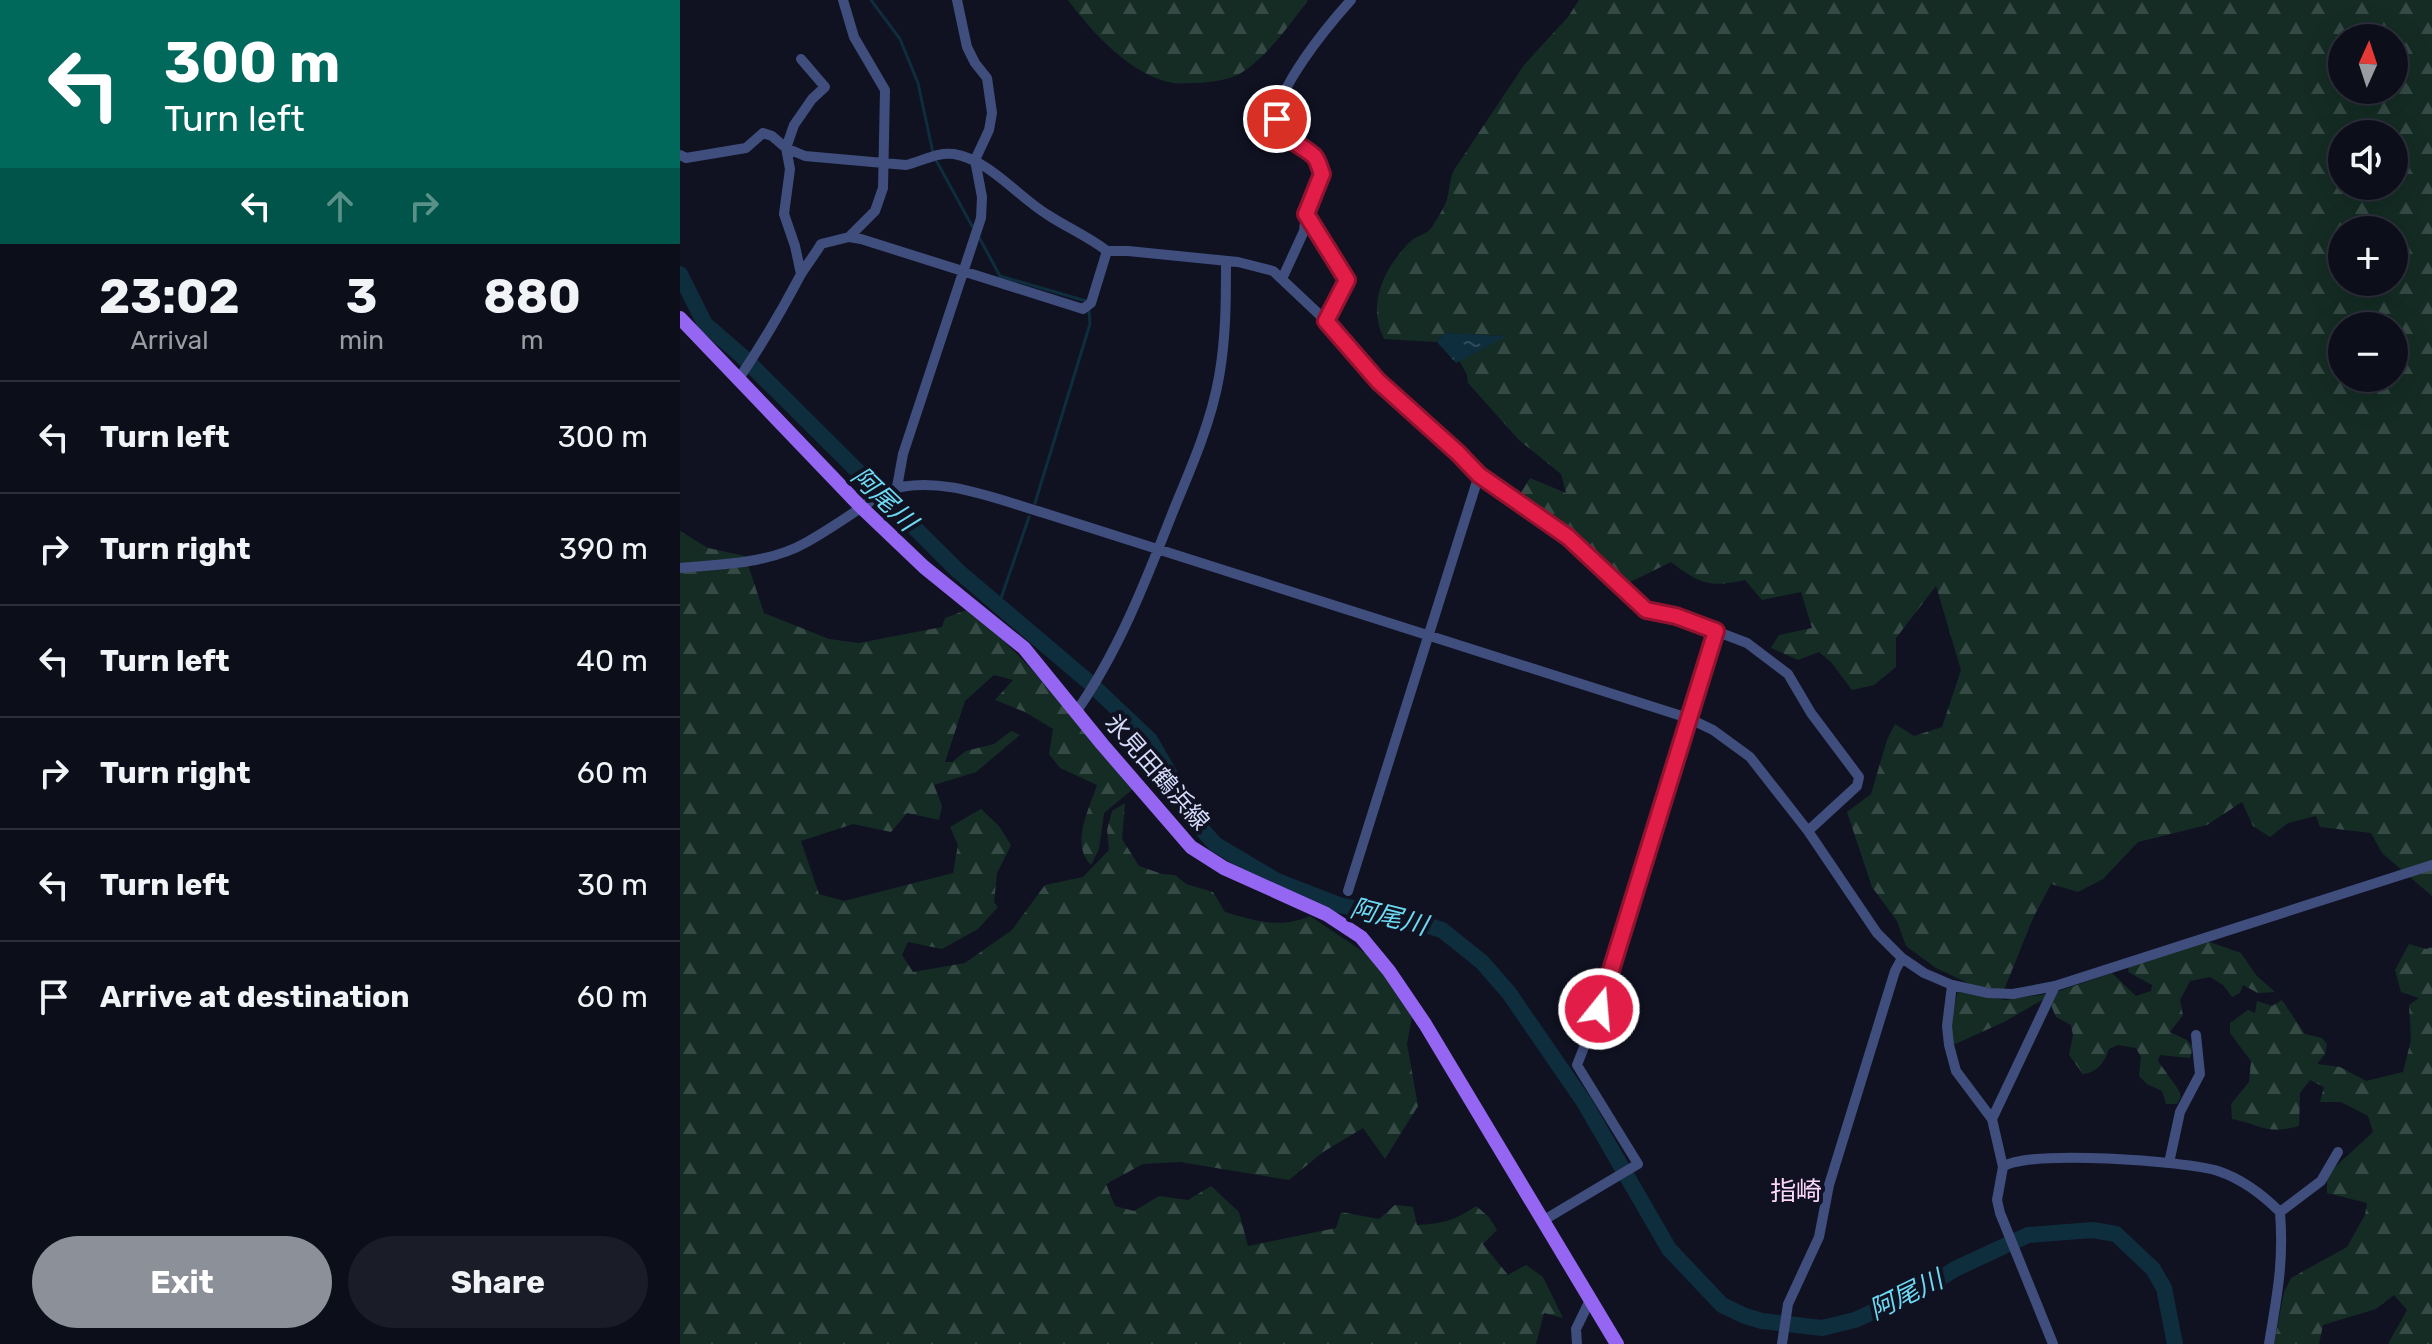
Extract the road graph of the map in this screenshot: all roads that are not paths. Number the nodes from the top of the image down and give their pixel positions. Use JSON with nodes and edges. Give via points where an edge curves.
{"nodes":[{"id":1,"x":843,"y":0,"type":"edge"},
{"id":2,"x":957,"y":0,"type":"edge"},
{"id":3,"x":1351,"y":0,"type":"edge"},
{"id":4,"x":801,"y":59,"type":"dead end"},
{"id":5,"x":786,"y":148,"type":"junction"},
{"id":6,"x":680,"y":155,"type":"edge"},
{"id":7,"x":975,"y":160,"type":"junction"},
{"id":8,"x":883,"y":164,"type":"junction"},
{"id":9,"x":1306,"y":214,"type":"junction"},
{"id":10,"x":849,"y":237,"type":"junction"},
{"id":11,"x":1107,"y":251,"type":"junction"},
{"id":12,"x":1226,"y":261,"type":"junction"},
{"id":13,"x":962,"y":270,"type":"junction"},
{"id":14,"x":801,"y":274,"type":"junction"},
{"id":15,"x":1282,"y":279,"type":"junction"},
{"id":16,"x":680,"y":318,"type":"edge"},
{"id":17,"x":1326,"y":321,"type":"junction"},
{"id":18,"x":740,"y":376,"type":"junction"},
{"id":19,"x":1479,"y":475,"type":"junction"},
{"id":20,"x":891,"y":489,"type":"junction"},
{"id":21,"x":865,"y":504,"type":"junction"},
{"id":22,"x":1158,"y":550,"type":"junction"},
{"id":23,"x":680,"y":568,"type":"edge"},
{"id":24,"x":1716,"y":631,"type":"junction"},
{"id":25,"x":1428,"y":636,"type":"junction"},
{"id":26,"x":1080,"y":706,"type":"junction"},
{"id":27,"x":1688,"y":718,"type":"junction"},
{"id":28,"x":1808,"y":831,"type":"junction"},
{"id":29,"x":2432,"y":865,"type":"edge"},
{"id":30,"x":1348,"y":891,"type":"dead end"},
{"id":31,"x":1902,"y":958,"type":"junction"},
{"id":32,"x":1952,"y":985,"type":"junction"},
{"id":33,"x":2055,"y":986,"type":"junction"},
{"id":34,"x":2196,"y":1035,"type":"dead end"},
{"id":35,"x":1992,"y":1119,"type":"junction"},
{"id":36,"x":2338,"y":1152,"type":"dead end"},
{"id":37,"x":2169,"y":1163,"type":"junction"},
{"id":38,"x":2003,"y":1167,"type":"junction"},
{"id":39,"x":2280,"y":1212,"type":"junction"},
{"id":40,"x":1544,"y":1220,"type":"junction"},
{"id":41,"x":1591,"y":1298,"type":"junction"},
{"id":42,"x":1577,"y":1344,"type":"edge"},
{"id":43,"x":1617,"y":1344,"type":"edge"},
{"id":44,"x":1782,"y":1344,"type":"edge"},
{"id":45,"x":2053,"y":1344,"type":"edge"},
{"id":46,"x":2269,"y":1344,"type":"edge"}],
"edges":[{"from":1,"to":8,"type":"street","via":[[854,37],[885,90]]},
{"from":2,"to":7,"type":"street","via":[[967,47],[987,78],[992,113]]},
{"from":3,"to":9,"type":"street","via":[[1299,66],[1277,119],[1291,142],[1316,157],[1322,174]]},
{"from":4,"to":5,"type":"street","via":[[825,87],[794,125]]},
{"from":5,"to":6,"type":"street","via":[[763,133],[746,148]]},
{"from":5,"to":8,"type":"street","via":[[805,156]]},
{"from":5,"to":14,"type":"street","via":[[790,169],[784,214]]},
{"from":7,"to":8,"type":"street","via":[[943,153],[906,165]]},
{"from":7,"to":11,"type":"street","via":[[1046,214]]},
{"from":7,"to":13,"type":"street","via":[[981,218]]},
{"from":8,"to":10,"type":"street","via":[[883,188],[875,211]]},
{"from":9,"to":15,"type":"street","via":[[1304,231]]},
{"from":9,"to":17,"type":"street","via":[[1347,280]]},
{"from":10,"to":13,"type":"street"},
{"from":10,"to":14,"type":"street","via":[[821,244]]},
{"from":11,"to":12,"type":"street"},
{"from":11,"to":13,"type":"street","via":[[1091,303],[1083,309]]},
{"from":12,"to":15,"type":"street","via":[[1251,263]]},
{"from":12,"to":22,"type":"street","via":[[1219,379],[1202,440]]},
{"from":13,"to":20,"type":"street"},
{"from":14,"to":18,"type":"street"},
{"from":15,"to":17,"type":"street"},
{"from":16,"to":18,"type":"main road","name":"氷見田鶴浜線"},
{"from":17,"to":19,"type":"street","via":[[1378,381]]},
{"from":18,"to":21,"type":"main road","name":"氷見田鶴浜線"},
{"from":19,"to":24,"type":"street","via":[[1568,537],[1646,610]]},
{"from":19,"to":25,"type":"street"},
{"from":20,"to":21,"type":"street"},
{"from":20,"to":22,"type":"street","via":[[948,487],[976,493]]},
{"from":21,"to":23,"type":"street","via":[[780,554]]},
{"from":21,"to":26,"type":"main road","name":"氷見田鶴浜線","via":[[924,567],[1010,635]]},
{"from":22,"to":25,"type":"street"},
{"from":22,"to":26,"type":"street"},
{"from":24,"to":27,"type":"street"},
{"from":24,"to":28,"type":"street","via":[[1747,643],[1788,674],[1859,777],[1857,786]]},
{"from":25,"to":27,"type":"street"},
{"from":25,"to":30,"type":"street"},
{"from":26,"to":40,"type":"main road","name":"氷見田鶴浜線","via":[[1191,847],[1361,937],[1425,1024]]},
{"from":27,"to":28,"type":"street","via":[[1750,757]]},
{"from":27,"to":40,"type":"street","via":[[1577,1065],[1638,1164]]},
{"from":28,"to":31,"type":"street","via":[[1877,933]]},
{"from":29,"to":33,"type":"street"},
{"from":31,"to":32,"type":"street"},
{"from":31,"to":44,"type":"street","via":[[1844,1134],[1819,1237],[1790,1298]]},
{"from":32,"to":33,"type":"street","via":[[2013,994]]},
{"from":32,"to":35,"type":"street","via":[[1947,1026],[1956,1071]]},
{"from":33,"to":35,"type":"street"},
{"from":34,"to":37,"type":"street","via":[[2200,1074],[2180,1112]]},
{"from":35,"to":38,"type":"street"},
{"from":36,"to":39,"type":"street","via":[[2321,1181]]},
{"from":37,"to":38,"type":"street","via":[[2045,1158]]},
{"from":37,"to":39,"type":"street","via":[[2221,1172],[2258,1191]]},
{"from":38,"to":45,"type":"street","via":[[1997,1200],[2003,1222]]},
{"from":39,"to":46,"type":"street","via":[[2281,1275]]},
{"from":40,"to":41,"type":"main road","name":"氷見田鶴浜線"},
{"from":41,"to":42,"type":"street","via":[[1576,1329]]},
{"from":41,"to":43,"type":"main road","name":"氷見田鶴浜線"}]}
